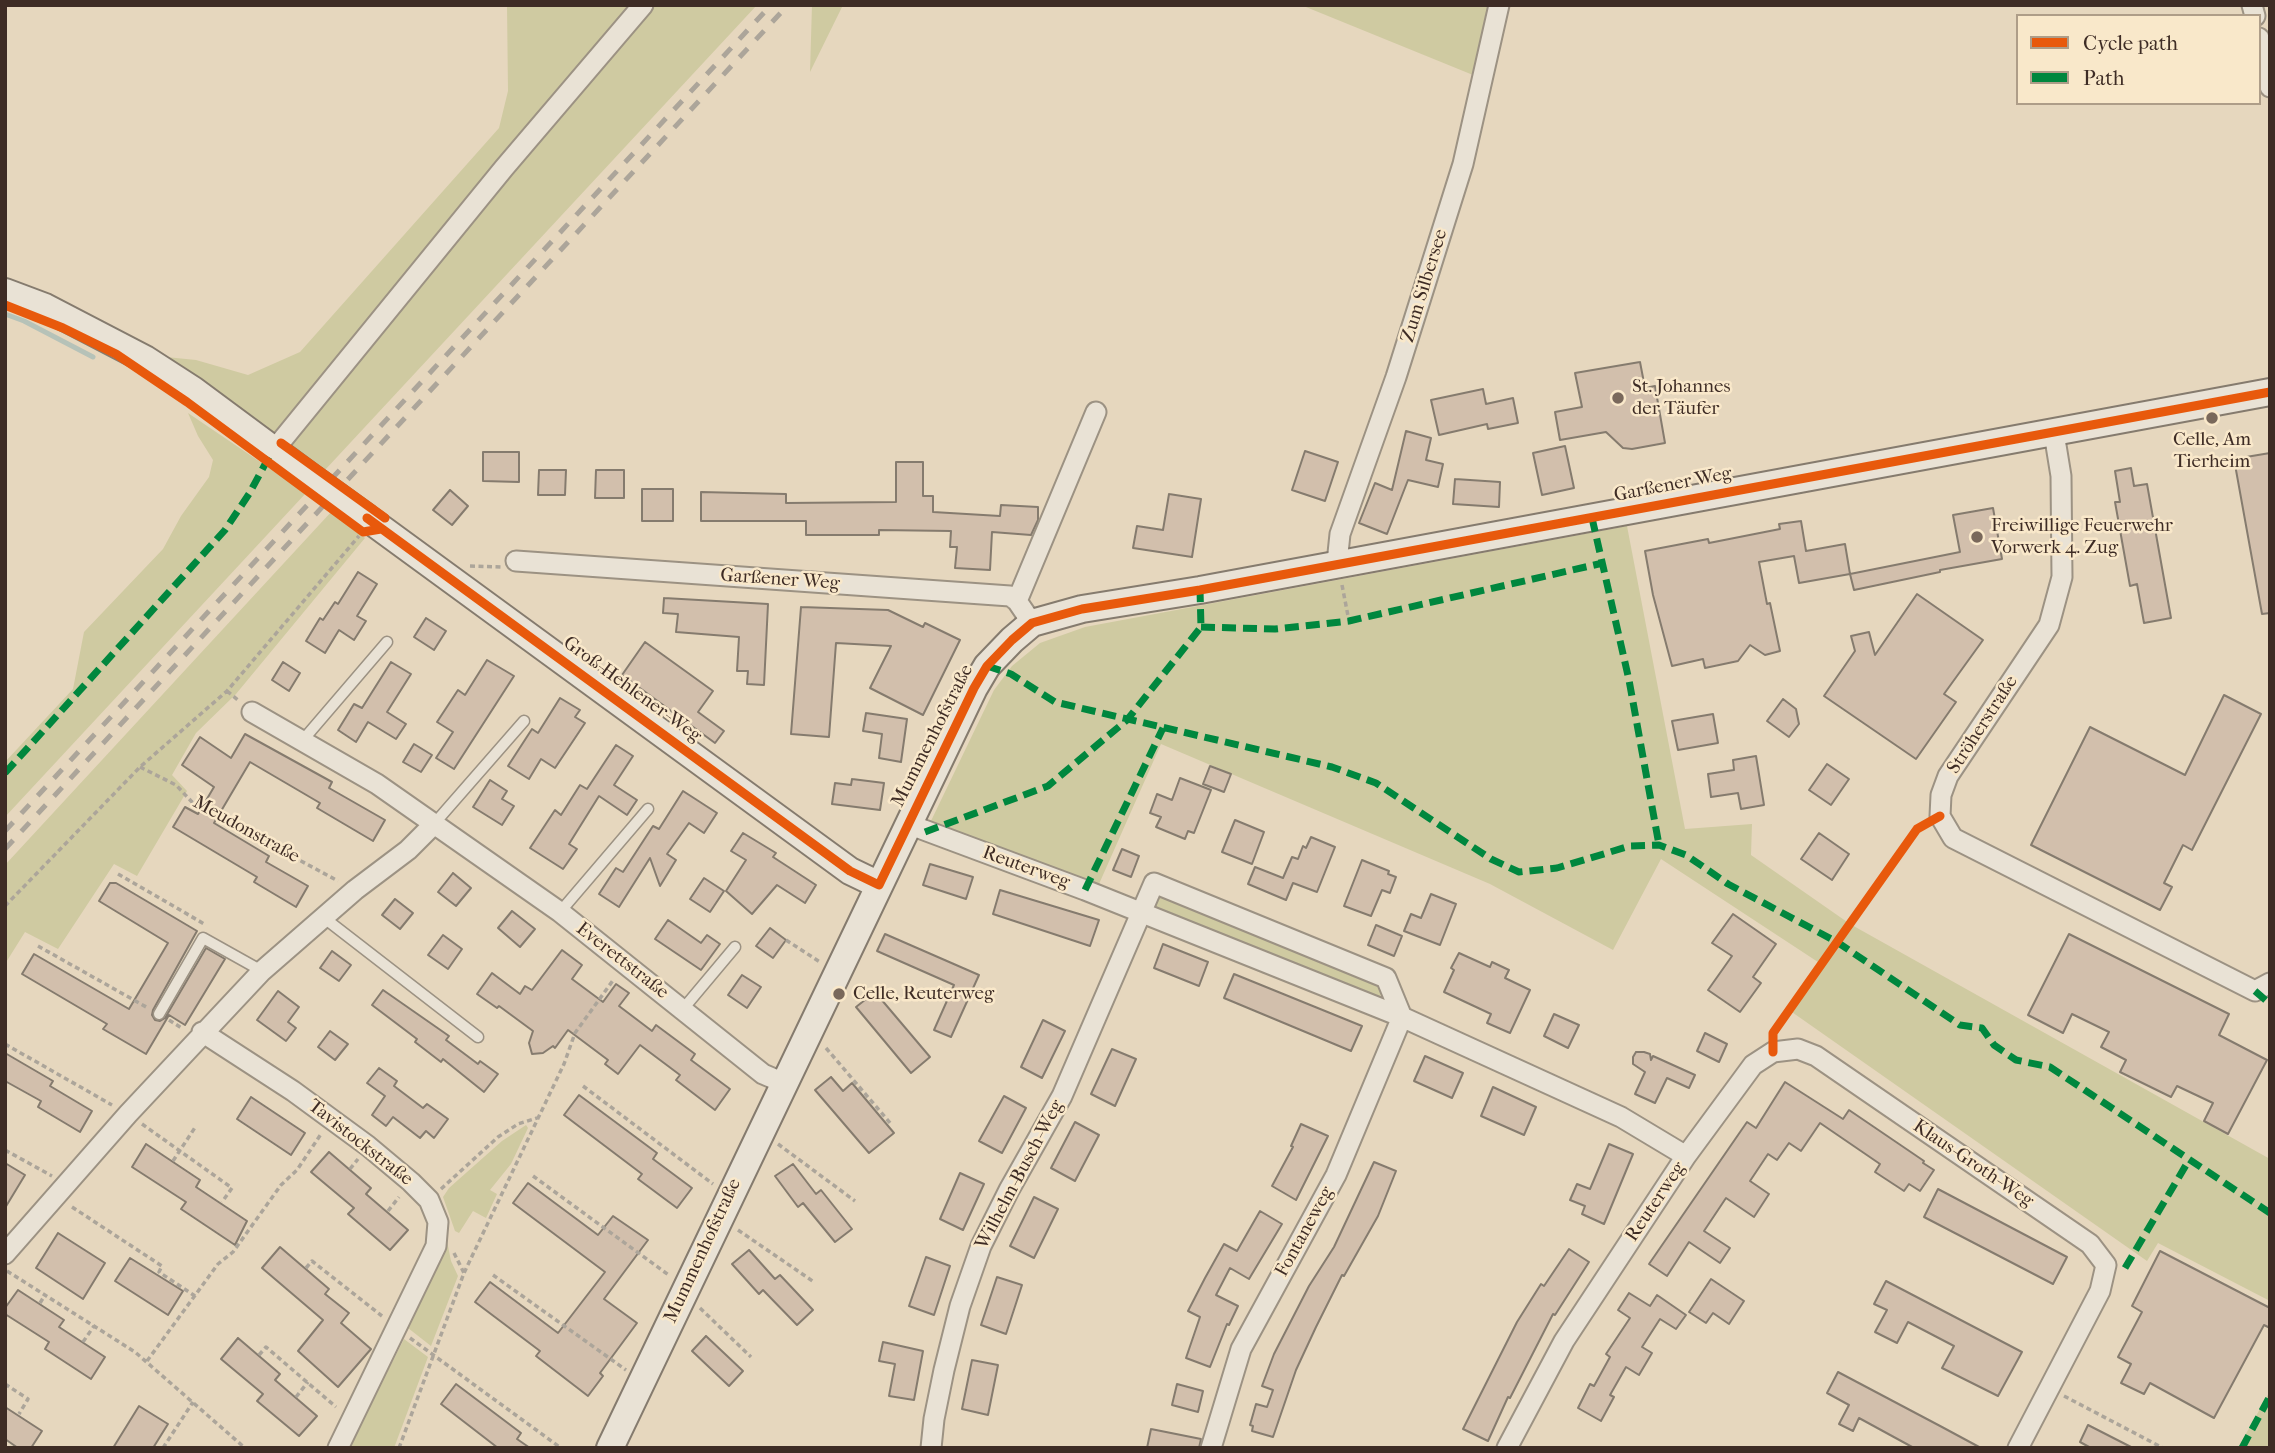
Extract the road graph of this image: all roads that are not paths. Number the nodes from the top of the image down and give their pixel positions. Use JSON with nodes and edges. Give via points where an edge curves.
{"nodes":[{"id":1,"x":643,"y":5,"type":"edge"},
{"id":2,"x":1499,"y":5,"type":"edge"},
{"id":3,"x":2261,"y":47,"type":"edge"},
{"id":4,"x":2270,"y":87,"type":"edge"},
{"id":5,"x":5,"y":292,"type":"edge"},
{"id":6,"x":2270,"y":392,"type":"edge"},
{"id":7,"x":1096,"y":412,"type":"dead end"},
{"id":8,"x":2054,"y":433,"type":"junction"},
{"id":9,"x":274,"y":450,"type":"junction"},
{"id":10,"x":516,"y":561,"type":"dead end"},
{"id":11,"x":1337,"y":563,"type":"junction"},
{"id":12,"x":1017,"y":601,"type":"junction"},
{"id":13,"x":1082,"y":610,"type":"joint"},
{"id":14,"x":1032,"y":623,"type":"junction"},
{"id":15,"x":387,"y":642,"type":"dead end"},
{"id":16,"x":252,"y":712,"type":"dead end"},
{"id":17,"x":524,"y":721,"type":"dead end"},
{"id":18,"x":303,"y":740,"type":"junction"},
{"id":19,"x":648,"y":809,"type":"dead end"},
{"id":20,"x":434,"y":824,"type":"junction"},
{"id":21,"x":908,"y":824,"type":"junction"},
{"id":22,"x":879,"y":885,"type":"junction"},
{"id":23,"x":560,"y":912,"type":"junction"},
{"id":24,"x":1142,"y":914,"type":"junction"},
{"id":25,"x":323,"y":917,"type":"junction"},
{"id":26,"x":735,"y":947,"type":"dead end"},
{"id":27,"x":262,"y":971,"type":"junction"},
{"id":28,"x":2270,"y":983,"type":"edge"},
{"id":29,"x":683,"y":1009,"type":"junction"},
{"id":30,"x":159,"y":1014,"type":"road end"},
{"id":31,"x":1402,"y":1017,"type":"junction"},
{"id":32,"x":200,"y":1035,"type":"junction"},
{"id":33,"x":478,"y":1037,"type":"dead end"},
{"id":34,"x":783,"y":1083,"type":"junction"},
{"id":35,"x":1686,"y":1156,"type":"junction"},
{"id":36,"x":7,"y":1250,"type":"edge"},
{"id":37,"x":338,"y":1448,"type":"edge"},
{"id":38,"x":610,"y":1448,"type":"edge"},
{"id":39,"x":931,"y":1448,"type":"edge"},
{"id":40,"x":1212,"y":1448,"type":"edge"},
{"id":41,"x":1507,"y":1448,"type":"edge"},
{"id":42,"x":2018,"y":1448,"type":"edge"}],
"edges":[{"from":1,"to":9,"type":"street"},
{"from":2,"to":11,"type":"street","name":"Zum Silbersee","via":[[1463,163],[1340,534]]},
{"from":3,"to":4,"type":"street"},
{"from":5,"to":9,"type":"street","name":"Groß-Hehlener-Weg","via":[[45,307],[145,359]]},
{"from":6,"to":8,"type":"street","name":"Garßener Weg"},
{"from":7,"to":12,"type":"street"},
{"from":8,"to":11,"type":"street","name":"Garßener Weg"},
{"from":8,"to":28,"type":"street","name":"Ströherstraße","via":[[2061,476],[2062,577],[2049,625],[1948,776],[1940,816],[1953,838],[2255,991]]},
{"from":9,"to":22,"type":"street","name":"Groß-Hehlener-Weg","bridge":true,"via":[[849,871]]},
{"from":10,"to":12,"type":"street","name":"Garßener Weg","via":[[1010,596]]},
{"from":11,"to":13,"type":"street","name":"Garßener Weg"},
{"from":12,"to":14,"type":"street"},
{"from":13,"to":14,"type":"street","name":"Mummenhofstraße"},
{"from":14,"to":21,"type":"street","name":"Mummenhofstraße","via":[[987,666]]},
{"from":15,"to":18,"type":"lane"},
{"from":16,"to":18,"type":"street","name":"Everettstraße"},
{"from":17,"to":20,"type":"lane"},
{"from":18,"to":20,"type":"street","name":"Everettstraße"},
{"from":19,"to":23,"type":"lane","name":"Everettstraße"},
{"from":20,"to":23,"type":"street","name":"Everettstraße"},
{"from":20,"to":25,"type":"street"},
{"from":21,"to":22,"type":"street","name":"Mummenhofstraße"},
{"from":21,"to":24,"type":"street","name":"Reuterweg"},
{"from":22,"to":34,"type":"street","name":"Mummenhofstraße"},
{"from":23,"to":29,"type":"street","name":"Everettstraße"},
{"from":24,"to":31,"type":"street","name":"Reuterweg"},
{"from":24,"to":31,"type":"street","via":[[1154,883],[1386,978]]},
{"from":24,"to":39,"type":"street","name":"Wilhelm-Busch-Weg","via":[[1062,1096],[981,1246],[947,1357]]},
{"from":25,"to":27,"type":"street"},
{"from":25,"to":33,"type":"lane"},
{"from":26,"to":29,"type":"lane","name":"Everettstraße"},
{"from":27,"to":30,"type":"lane","via":[[203,938]]},
{"from":27,"to":32,"type":"street"},
{"from":29,"to":34,"type":"street","name":"Everettstraße","via":[[763,1074]]},
{"from":31,"to":35,"type":"street","name":"Reuterweg","via":[[1621,1117]]},
{"from":31,"to":40,"type":"street","name":"Fontaneweg","via":[[1336,1175],[1241,1349]]},
{"from":32,"to":36,"type":"street"},
{"from":32,"to":37,"type":"street","name":"Tavistockstraße","via":[[332,1118],[411,1182],[429,1200],[438,1222],[436,1246]]},
{"from":34,"to":38,"type":"street","name":"Mummenhofstraße"},
{"from":35,"to":41,"type":"street","name":"Reuterweg","via":[[1564,1341]]},
{"from":35,"to":42,"type":"street","name":"Klaus-Groth-Weg","via":[[1753,1065],[1773,1052],[1798,1049],[1816,1056],[2090,1244],[2106,1265],[2100,1292]]}]}
